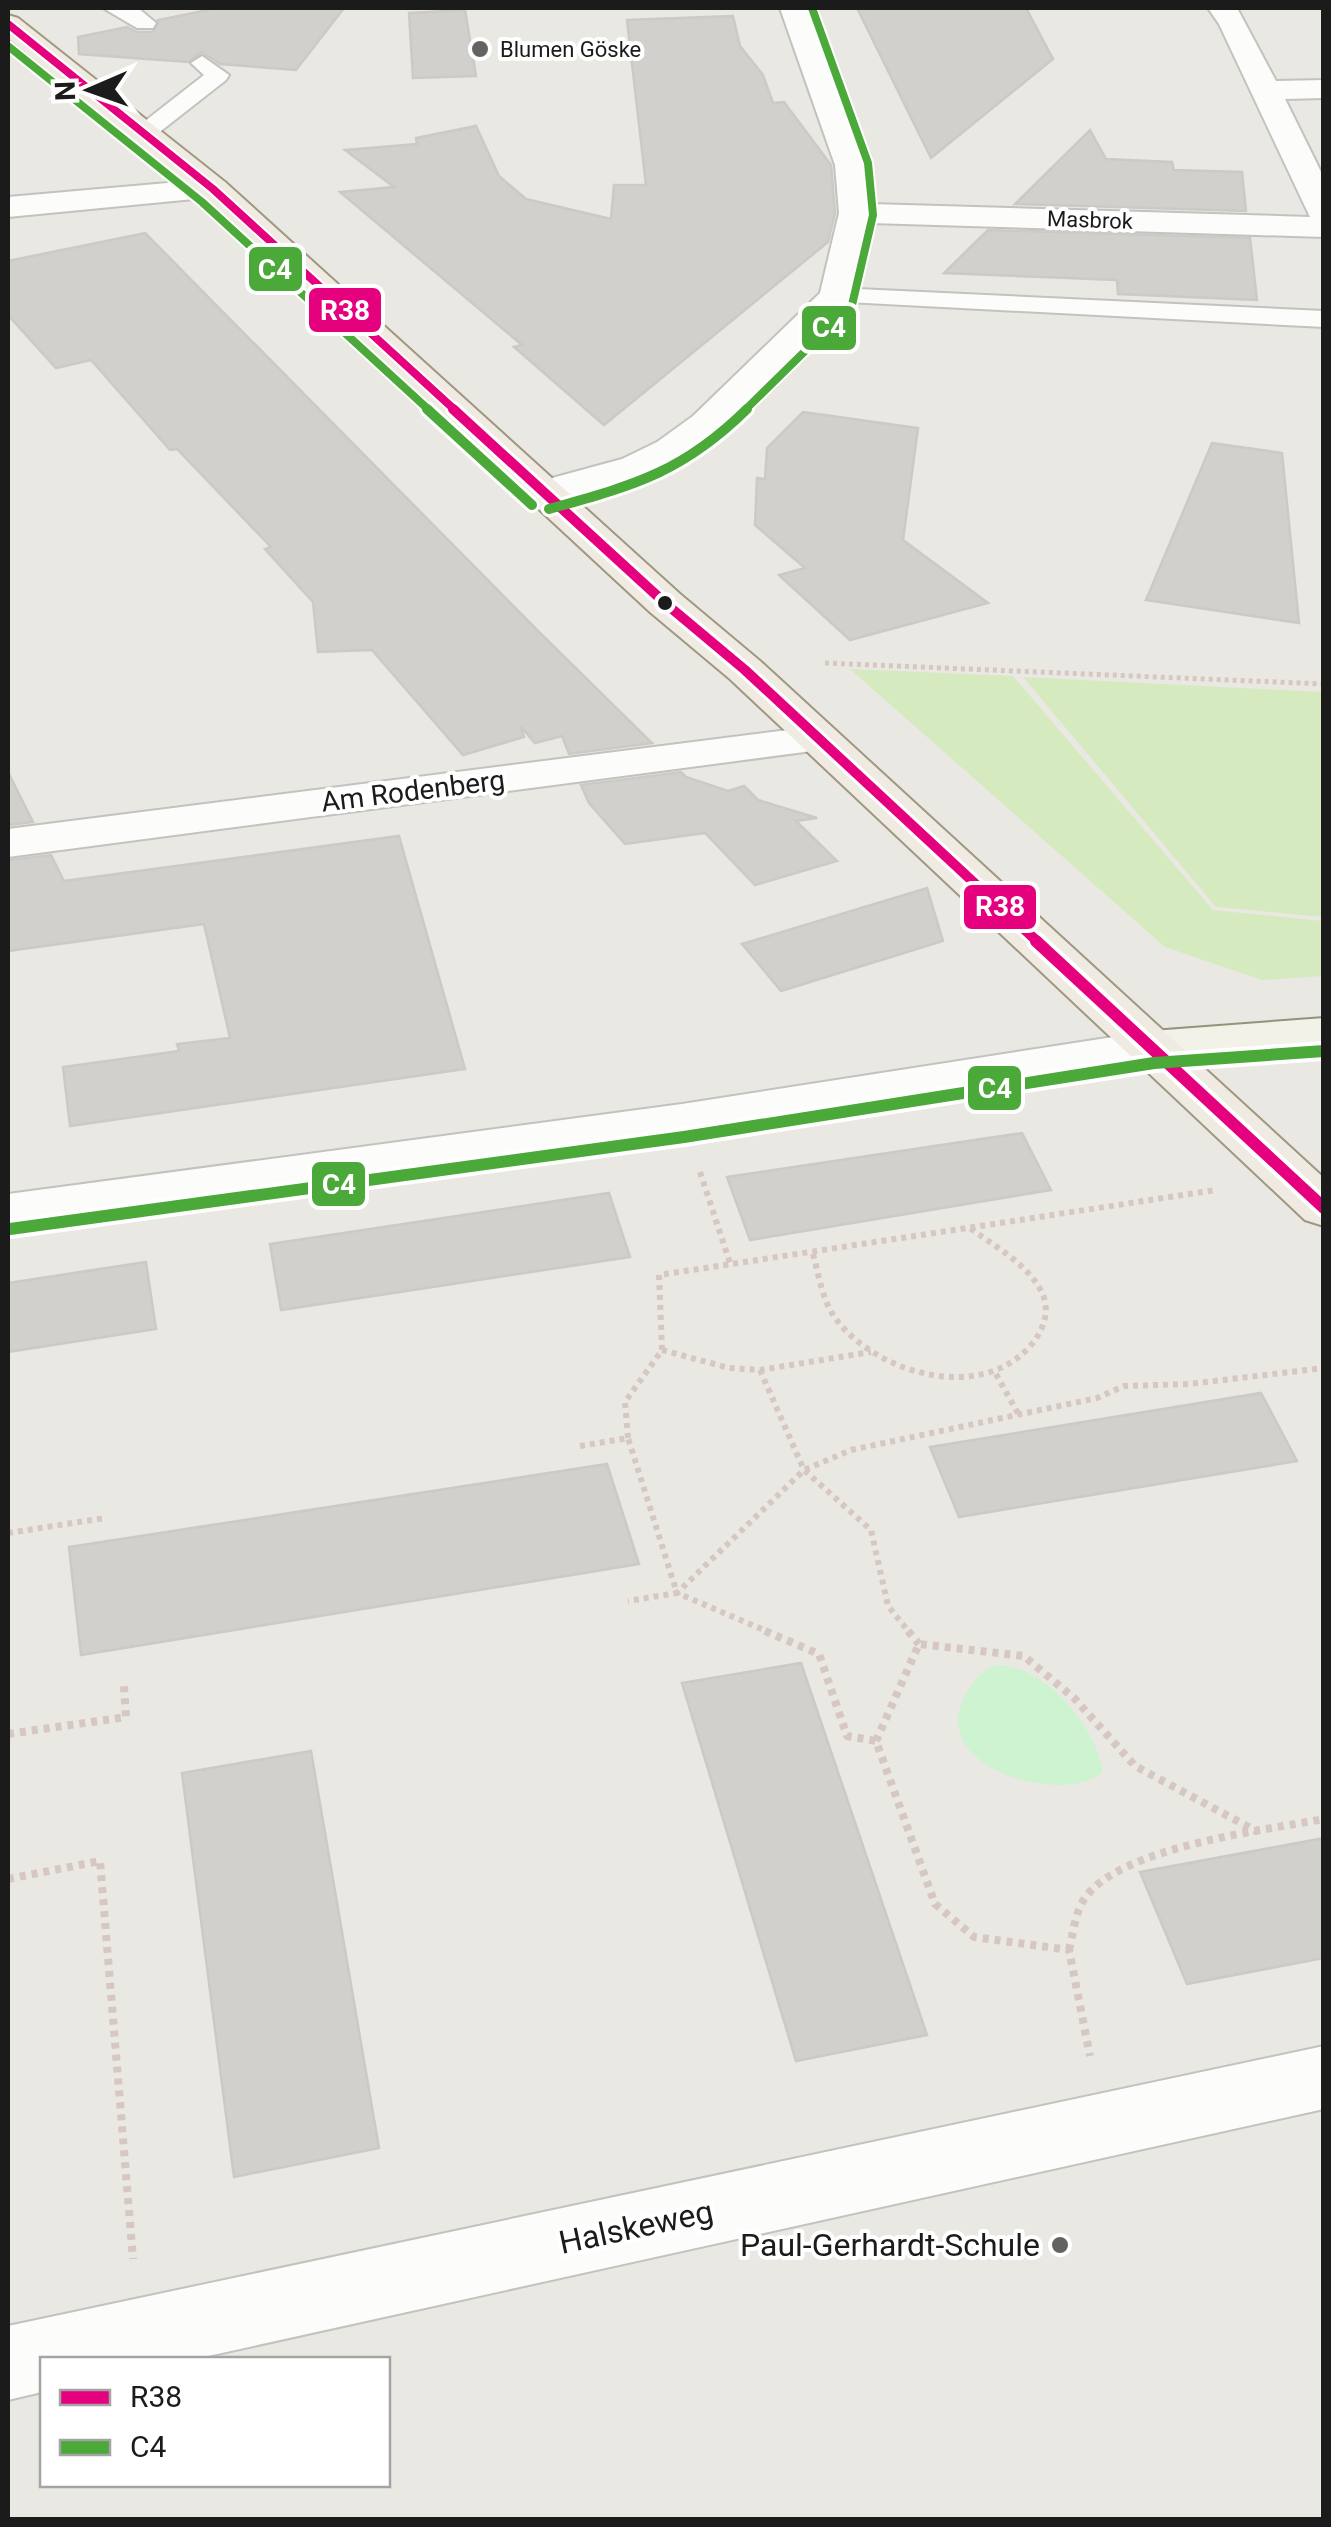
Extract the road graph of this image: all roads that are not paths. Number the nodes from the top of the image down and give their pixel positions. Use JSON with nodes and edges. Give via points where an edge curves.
{"nodes":[{"id":1,"x":114,"y":8,"type":"edge"},
{"id":2,"x":794,"y":8,"type":"edge"},
{"id":3,"x":1222,"y":8,"type":"edge"},
{"id":4,"x":145,"y":23,"type":"dead end"},
{"id":5,"x":8,"y":24,"type":"edge"},
{"id":6,"x":202,"y":63,"type":"dead end"},
{"id":7,"x":1324,"y":89,"type":"edge"},
{"id":8,"x":1266,"y":90,"type":"junction"},
{"id":9,"x":144,"y":133,"type":"junction"},
{"id":10,"x":213,"y":190,"type":"junction"},
{"id":11,"x":8,"y":207,"type":"edge"},
{"id":12,"x":1323,"y":212,"type":"edge"},
{"id":13,"x":856,"y":213,"type":"junction"},
{"id":14,"x":1324,"y":227,"type":"edge"},
{"id":15,"x":837,"y":296,"type":"junction"},
{"id":16,"x":1324,"y":320,"type":"edge"},
{"id":17,"x":544,"y":492,"type":"junction"},
{"id":18,"x":819,"y":739,"type":"junction"},
{"id":19,"x":8,"y":843,"type":"edge"},
{"id":20,"x":1324,"y":1033,"type":"edge"},
{"id":21,"x":1152,"y":1046,"type":"junction"},
{"id":22,"x":1308,"y":1194,"type":"edge"},
{"id":23,"x":8,"y":1212,"type":"edge"},
{"id":24,"x":1324,"y":2077,"type":"edge"},
{"id":25,"x":8,"y":2363,"type":"edge"}],
"edges":[{"from":1,"to":4,"type":"lane"},
{"from":2,"to":13,"type":"street","via":[[851,166]]},
{"from":3,"to":8,"type":"street"},
{"from":5,"to":9,"type":"main road"},
{"from":6,"to":9,"type":"lane","via":[[218,75]]},
{"from":7,"to":8,"type":"street"},
{"from":8,"to":12,"type":"street"},
{"from":9,"to":10,"type":"main road"},
{"from":10,"to":11,"type":"street"},
{"from":10,"to":17,"type":"main road"},
{"from":13,"to":14,"type":"street","name":"Masbrok"},
{"from":13,"to":15,"type":"street"},
{"from":15,"to":16,"type":"lane"},
{"from":15,"to":17,"type":"street","via":[[706,424],[670,450],[624,471]]},
{"from":17,"to":18,"type":"main road"},
{"from":18,"to":19,"type":"street","name":"Am Rodenberg"},
{"from":18,"to":21,"type":"main road"},
{"from":20,"to":21,"type":"main road"},
{"from":21,"to":22,"type":"main road"},
{"from":21,"to":23,"type":"street","via":[[682,1120]]},
{"from":24,"to":25,"type":"street","name":"Halskeweg"}]}
